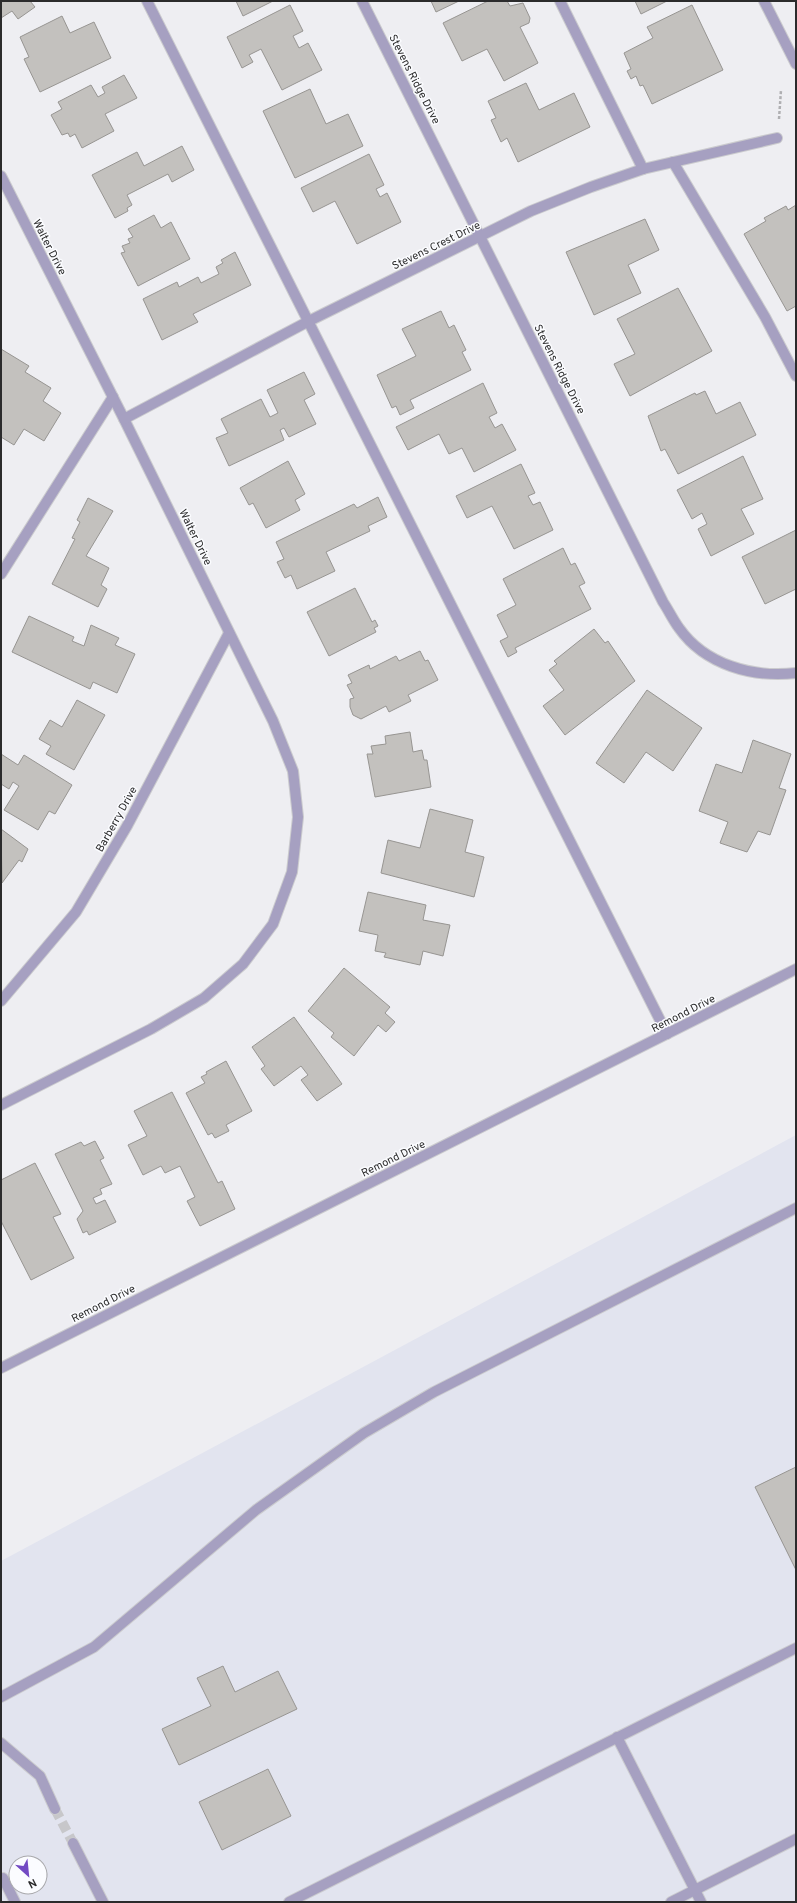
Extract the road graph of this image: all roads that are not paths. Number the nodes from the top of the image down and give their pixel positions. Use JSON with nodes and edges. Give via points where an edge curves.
{"nodes":[{"id":1,"x":146,"y":1,"type":"edge"},
{"id":2,"x":362,"y":1,"type":"edge"},
{"id":3,"x":560,"y":1,"type":"edge"},
{"id":4,"x":764,"y":1,"type":"edge"},
{"id":5,"x":796,"y":64,"type":"edge"},
{"id":6,"x":777,"y":138,"type":"road end"},
{"id":7,"x":673,"y":162,"type":"junction"},
{"id":8,"x":643,"y":170,"type":"junction"},
{"id":9,"x":1,"y":176,"type":"edge"},
{"id":10,"x":481,"y":236,"type":"junction"},
{"id":11,"x":309,"y":321,"type":"junction"},
{"id":12,"x":796,"y":376,"type":"edge"},
{"id":13,"x":113,"y":397,"type":"junction"},
{"id":14,"x":124,"y":418,"type":"junction"},
{"id":15,"x":1,"y":574,"type":"edge"},
{"id":16,"x":229,"y":633,"type":"junction"},
{"id":17,"x":796,"y":673,"type":"edge"},
{"id":18,"x":796,"y":969,"type":"edge"},
{"id":19,"x":1,"y":1001,"type":"edge"},
{"id":20,"x":667,"y":1034,"type":"junction"},
{"id":21,"x":1,"y":1105,"type":"edge"},
{"id":22,"x":796,"y":1208,"type":"edge"},
{"id":23,"x":1,"y":1368,"type":"edge"},
{"id":24,"x":796,"y":1648,"type":"edge"},
{"id":25,"x":1,"y":1697,"type":"edge"},
{"id":26,"x":617,"y":1737,"type":"junction"},
{"id":27,"x":1,"y":1743,"type":"edge"},
{"id":28,"x":55,"y":1809,"type":"tunnel mouth"},
{"id":29,"x":796,"y":1840,"type":"edge"},
{"id":30,"x":73,"y":1843,"type":"tunnel mouth"},
{"id":31,"x":3,"y":1878,"type":"dead end"},
{"id":32,"x":695,"y":1890,"type":"junction"},
{"id":33,"x":15,"y":1902,"type":"edge"},
{"id":34,"x":103,"y":1902,"type":"edge"},
{"id":35,"x":289,"y":1902,"type":"edge"},
{"id":36,"x":671,"y":1902,"type":"edge"},
{"id":37,"x":701,"y":1902,"type":"edge"}],
"edges":[{"from":1,"to":11,"type":"street"},
{"from":2,"to":10,"type":"street","name":"Stevens Ridge Drive"},
{"from":3,"to":8,"type":"street"},
{"from":4,"to":5,"type":"street"},
{"from":6,"to":7,"type":"street","name":"Stevens Crest Drive"},
{"from":7,"to":8,"type":"street","name":"Stevens Crest Drive"},
{"from":7,"to":12,"type":"street","via":[[765,317]]},
{"from":8,"to":10,"type":"street","name":"Stevens Crest Drive","via":[[591,187],[532,211]]},
{"from":9,"to":13,"type":"street","name":"Walter Drive"},
{"from":10,"to":11,"type":"street","name":"Stevens Crest Drive"},
{"from":10,"to":17,"type":"street","name":"Stevens Ridge Drive","via":[[679,629],[696,647],[723,664],[747,672],[780,675]]},
{"from":11,"to":14,"type":"street","name":"Stevens Crest Drive"},
{"from":11,"to":20,"type":"street"},
{"from":13,"to":14,"type":"street","name":"Walter Drive"},
{"from":13,"to":15,"type":"street"},
{"from":14,"to":16,"type":"street","name":"Walter Drive"},
{"from":16,"to":19,"type":"street","name":"Barberry Drive","via":[[127,826],[76,912]]},
{"from":16,"to":21,"type":"street","name":"Walter Drive","via":[[274,721],[293,771],[298,817],[292,872],[273,924],[243,964],[204,998],[152,1029]]},
{"from":18,"to":20,"type":"street","name":"Remond Drive"},
{"from":20,"to":23,"type":"street","name":"Remond Drive"},
{"from":22,"to":25,"type":"street","via":[[434,1392],[364,1433],[256,1510],[94,1647]]},
{"from":24,"to":26,"type":"street"},
{"from":26,"to":32,"type":"street"},
{"from":26,"to":35,"type":"street"},
{"from":27,"to":28,"type":"street","via":[[40,1776]]},
{"from":29,"to":32,"type":"street"},
{"from":30,"to":34,"type":"street"},
{"from":31,"to":33,"type":"street"},
{"from":32,"to":36,"type":"street"},
{"from":32,"to":37,"type":"street"}]}
